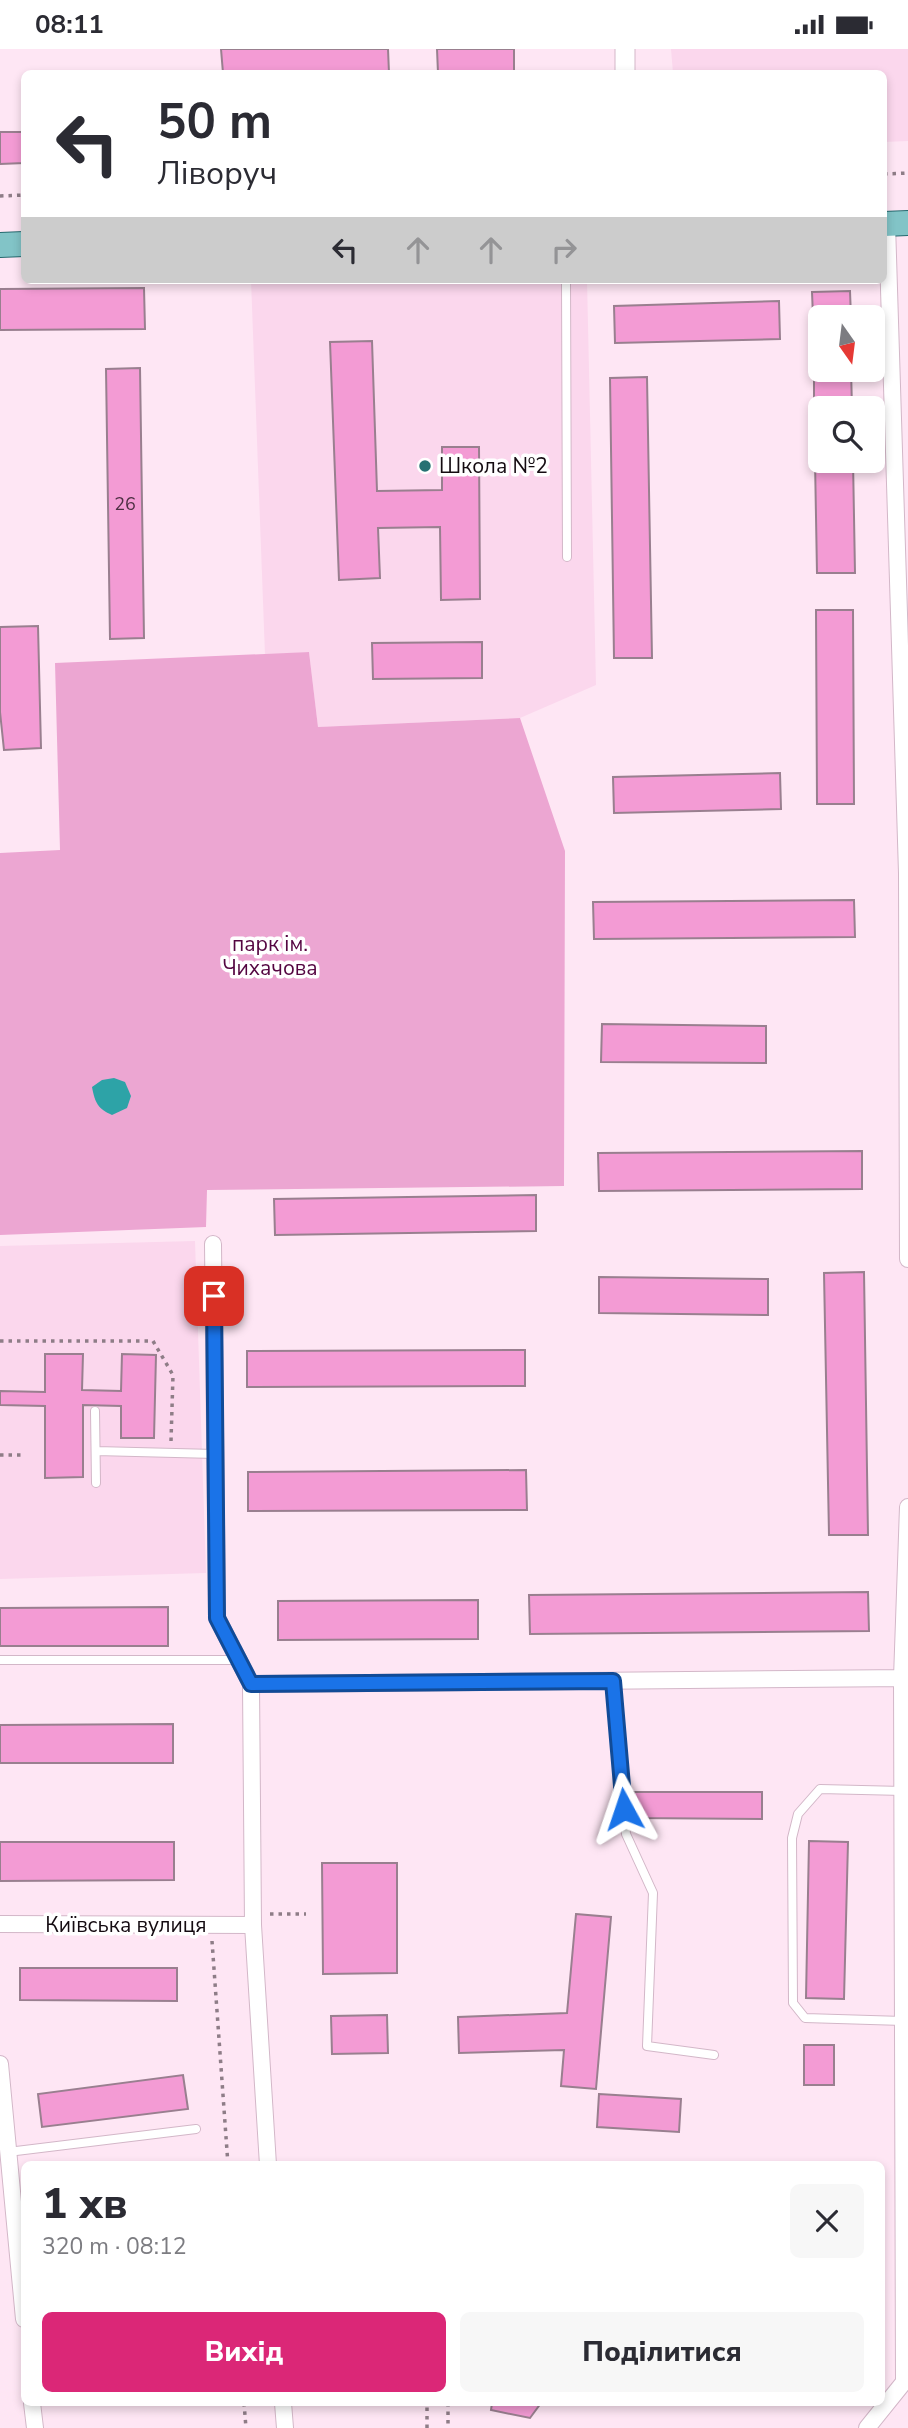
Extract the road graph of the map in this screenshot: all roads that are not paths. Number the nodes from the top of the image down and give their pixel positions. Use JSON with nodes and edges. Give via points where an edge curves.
{"nodes":[{"id":1,"x":625,"y":49,"type":"edge"},
{"id":2,"x":625,"y":70,"type":"edge"},
{"id":3,"x":893,"y":224,"type":"edge"},
{"id":4,"x":21,"y":244,"type":"edge"},
{"id":5,"x":0,"y":245,"type":"edge"},
{"id":6,"x":566,"y":284,"type":"edge"},
{"id":7,"x":567,"y":557,"type":"dead end"},
{"id":8,"x":906,"y":755,"type":"edge"},
{"id":9,"x":907,"y":1165,"type":"edge"},
{"id":10,"x":213,"y":1244,"type":"dead end"},
{"id":11,"x":908,"y":1259,"type":"edge"},
{"id":12,"x":95,"y":1411,"type":"dead end"},
{"id":13,"x":96,"y":1451,"type":"junction"},
{"id":14,"x":215,"y":1454,"type":"junction"},
{"id":15,"x":96,"y":1483,"type":"dead end"},
{"id":16,"x":908,"y":1507,"type":"edge"},
{"id":17,"x":0,"y":1660,"type":"edge"},
{"id":18,"x":238,"y":1660,"type":"junction"},
{"id":19,"x":905,"y":1678,"type":"edge"},
{"id":20,"x":613,"y":1681,"type":"junction"},
{"id":21,"x":251,"y":1684,"type":"junction"},
{"id":22,"x":902,"y":1791,"type":"junction"},
{"id":23,"x":253,"y":1919,"type":"junction"},
{"id":24,"x":0,"y":1924,"type":"edge"},
{"id":25,"x":903,"y":2021,"type":"junction"},
{"id":26,"x":715,"y":2055,"type":"dead end"},
{"id":27,"x":0,"y":2064,"type":"edge"},
{"id":28,"x":197,"y":2129,"type":"dead end"},
{"id":29,"x":8,"y":2152,"type":"junction"},
{"id":30,"x":268,"y":2161,"type":"edge"},
{"id":31,"x":21,"y":2288,"type":"edge"},
{"id":32,"x":33,"y":2406,"type":"edge"},
{"id":33,"x":283,"y":2406,"type":"edge"},
{"id":34,"x":885,"y":2406,"type":"edge"},
{"id":35,"x":885,"y":2406,"type":"edge"},
{"id":36,"x":35,"y":2428,"type":"edge"},
{"id":37,"x":285,"y":2428,"type":"edge"},
{"id":38,"x":867,"y":2428,"type":"edge"}],
"edges":[{"from":1,"to":2,"type":"street"},
{"from":3,"to":8,"type":"street"},
{"from":4,"to":5,"type":"main road"},
{"from":6,"to":7,"type":"lane"},
{"from":8,"to":9,"type":"street"},
{"from":9,"to":11,"type":"street"},
{"from":10,"to":14,"type":"street"},
{"from":12,"to":13,"type":"lane"},
{"from":13,"to":14,"type":"lane"},
{"from":13,"to":15,"type":"lane"},
{"from":14,"to":18,"type":"street","via":[[217,1618]]},
{"from":16,"to":19,"type":"street"},
{"from":17,"to":18,"type":"lane"},
{"from":18,"to":21,"type":"street"},
{"from":19,"to":20,"type":"street"},
{"from":19,"to":22,"type":"street"},
{"from":20,"to":21,"type":"street"},
{"from":20,"to":26,"type":"lane","via":[[626,1834],[653,1892],[647,2046]]},
{"from":21,"to":23,"type":"street"},
{"from":22,"to":25,"type":"street"},
{"from":22,"to":25,"type":"lane","via":[[820,1789],[798,1814],[792,1852],[793,2003],[805,2018]]},
{"from":23,"to":24,"type":"street","name":"Київська вулиця","via":[[211,1925]]},
{"from":23,"to":30,"type":"street"},
{"from":25,"to":34,"type":"street","via":[[904,2382]]},
{"from":27,"to":29,"type":"street"},
{"from":28,"to":29,"type":"lane"},
{"from":29,"to":31,"type":"street"},
{"from":32,"to":36,"type":"street"},
{"from":33,"to":37,"type":"street"},
{"from":35,"to":38,"type":"street"}]}
